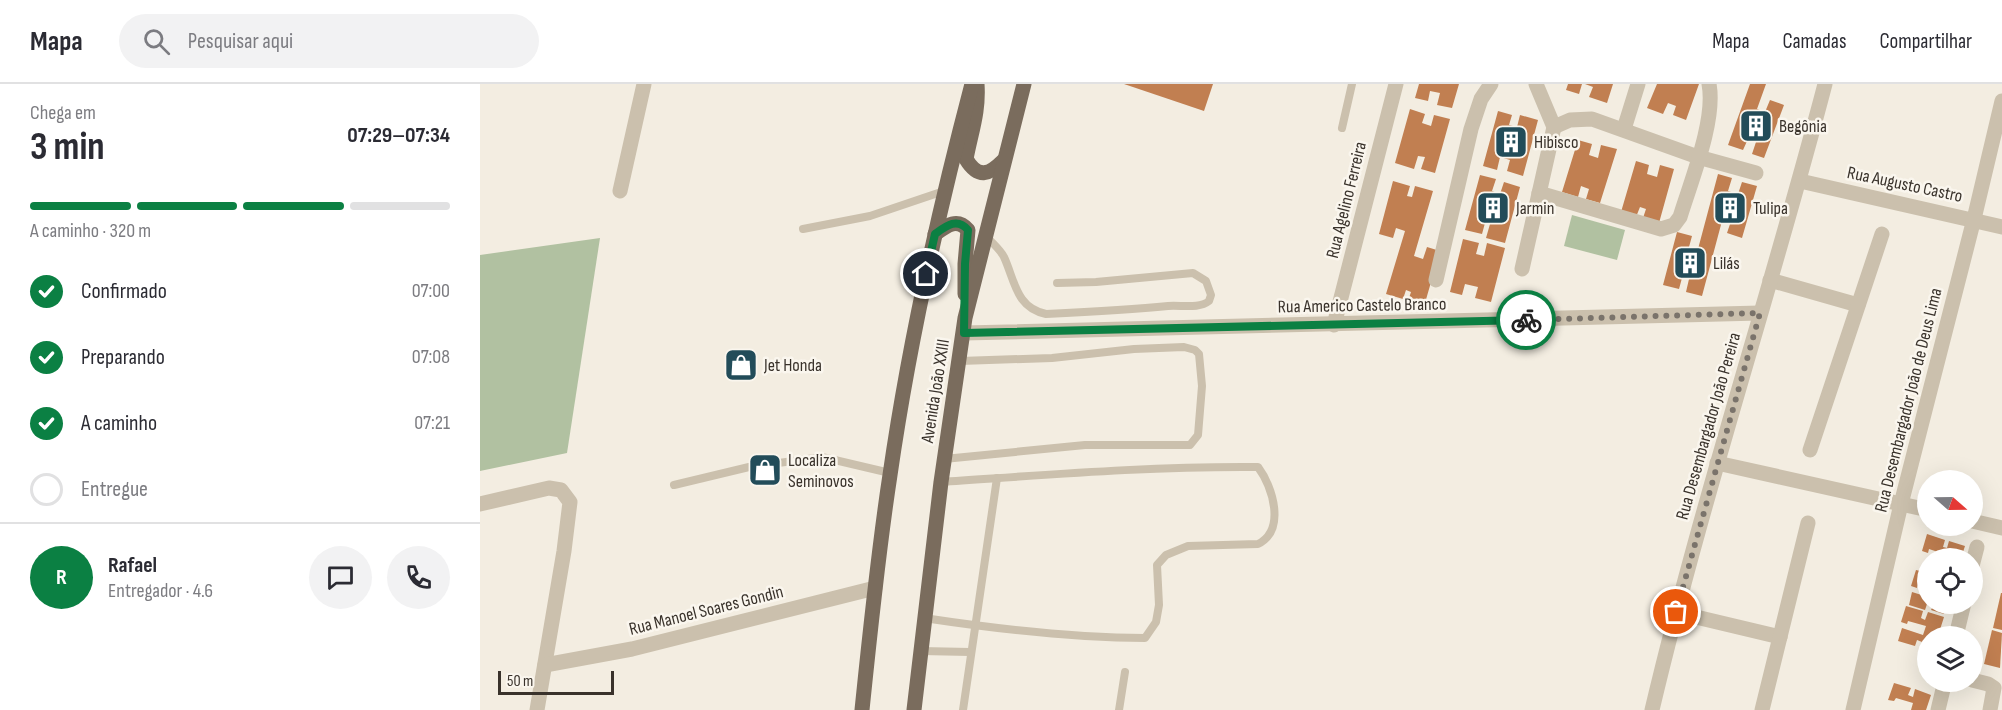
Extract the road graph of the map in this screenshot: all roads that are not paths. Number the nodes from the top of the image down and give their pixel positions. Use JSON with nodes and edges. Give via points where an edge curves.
{"nodes":[{"id":1,"x":644,"y":84,"type":"edge"},
{"id":2,"x":972,"y":84,"type":"edge"},
{"id":3,"x":977,"y":84,"type":"edge"},
{"id":4,"x":1024,"y":84,"type":"edge"},
{"id":5,"x":1352,"y":84,"type":"edge"},
{"id":6,"x":1396,"y":84,"type":"edge"},
{"id":7,"x":1491,"y":84,"type":"edge"},
{"id":8,"x":1536,"y":84,"type":"edge"},
{"id":9,"x":1638,"y":84,"type":"edge"},
{"id":10,"x":1709,"y":84,"type":"edge"},
{"id":11,"x":1825,"y":84,"type":"edge"},
{"id":12,"x":2002,"y":101,"type":"edge"},
{"id":13,"x":1554,"y":127,"type":"junction"},
{"id":14,"x":1342,"y":128,"type":"dead end"},
{"id":15,"x":1624,"y":129,"type":"junction"},
{"id":16,"x":1698,"y":157,"type":"junction"},
{"id":17,"x":1003,"y":160,"type":"junction"},
{"id":18,"x":1756,"y":173,"type":"dead end"},
{"id":19,"x":1800,"y":181,"type":"junction"},
{"id":20,"x":620,"y":191,"type":"dead end"},
{"id":21,"x":944,"y":191,"type":"junction"},
{"id":22,"x":1539,"y":193,"type":"junction"},
{"id":23,"x":1974,"y":219,"type":"junction"},
{"id":24,"x":2002,"y":226,"type":"edge"},
{"id":25,"x":803,"y":228,"type":"dead end"},
{"id":26,"x":935,"y":234,"type":"junction"},
{"id":27,"x":1882,"y":234,"type":"dead end"},
{"id":28,"x":985,"y":235,"type":"junction"},
{"id":29,"x":1522,"y":269,"type":"dead end"},
{"id":30,"x":1436,"y":280,"type":"dead end"},
{"id":31,"x":1770,"y":280,"type":"junction"},
{"id":32,"x":1058,"y":283,"type":"dead end"},
{"id":33,"x":1858,"y":305,"type":"junction"},
{"id":34,"x":1760,"y":313,"type":"junction"},
{"id":35,"x":965,"y":318,"type":"junction"},
{"id":36,"x":1334,"y":325,"type":"junction"},
{"id":37,"x":964,"y":333,"type":"junction"},
{"id":38,"x":960,"y":361,"type":"junction"},
{"id":39,"x":1810,"y":450,"type":"dead end"},
{"id":40,"x":944,"y":459,"type":"junction"},
{"id":41,"x":1717,"y":463,"type":"junction"},
{"id":42,"x":890,"y":473,"type":"junction"},
{"id":43,"x":997,"y":478,"type":"junction"},
{"id":44,"x":941,"y":482,"type":"junction"},
{"id":45,"x":674,"y":485,"type":"dead end"},
{"id":46,"x":480,"y":504,"type":"edge"},
{"id":47,"x":1901,"y":504,"type":"junction"},
{"id":48,"x":1917,"y":508,"type":"edge"},
{"id":49,"x":1808,"y":523,"type":"dead end"},
{"id":50,"x":1983,"y":524,"type":"edge"},
{"id":51,"x":2002,"y":528,"type":"edge"},
{"id":52,"x":875,"y":588,"type":"junction"},
{"id":53,"x":1676,"y":612,"type":"junction"},
{"id":54,"x":924,"y":618,"type":"junction"},
{"id":55,"x":976,"y":626,"type":"junction"},
{"id":56,"x":1779,"y":637,"type":"junction"},
{"id":57,"x":921,"y":651,"type":"junction"},
{"id":58,"x":970,"y":652,"type":"junction"},
{"id":59,"x":545,"y":665,"type":"junction"},
{"id":60,"x":1125,"y":672,"type":"dead end"},
{"id":61,"x":1983,"y":683,"type":"edge"},
{"id":62,"x":1942,"y":692,"type":"edge"},
{"id":63,"x":537,"y":710,"type":"edge"},
{"id":64,"x":862,"y":710,"type":"edge"},
{"id":65,"x":914,"y":710,"type":"edge"},
{"id":66,"x":963,"y":710,"type":"edge"},
{"id":67,"x":1119,"y":710,"type":"edge"},
{"id":68,"x":1652,"y":710,"type":"edge"},
{"id":69,"x":1762,"y":710,"type":"edge"},
{"id":70,"x":1853,"y":710,"type":"edge"},
{"id":71,"x":1938,"y":710,"type":"edge"},
{"id":72,"x":1990,"y":710,"type":"edge"}],
"edges":[{"from":1,"to":20,"type":"street"},
{"from":2,"to":21,"type":"main road","name":"Avenida João XXIII"},
{"from":3,"to":17,"type":"main road","via":[[976,121],[966,159],[971,167],[985,174]]},
{"from":4,"to":17,"type":"main road","name":"Avenida João XXIII"},
{"from":5,"to":14,"type":"lane"},
{"from":6,"to":36,"type":"street","name":"Rua Agelino Ferreira"},
{"from":7,"to":30,"type":"street","via":[[1480,99],[1471,129]]},
{"from":8,"to":13,"type":"street"},
{"from":9,"to":15,"type":"street"},
{"from":10,"to":16,"type":"street","via":[[1710,109]]},
{"from":11,"to":19,"type":"street","name":"Rua Desembargador João Pereira"},
{"from":12,"to":23,"type":"street","name":"Rua Desembargador João de Deus Lima"},
{"from":13,"to":15,"type":"street","via":[[1582,118]]},
{"from":13,"to":22,"type":"street"},
{"from":15,"to":16,"type":"street"},
{"from":16,"to":18,"type":"street"},
{"from":16,"to":22,"type":"street","via":[[1680,217],[1668,228]]},
{"from":17,"to":28,"type":"main road","name":"Avenida João XXIII"},
{"from":19,"to":23,"type":"street","name":"Rua Augusto Castro"},
{"from":19,"to":31,"type":"street","name":"Rua Desembargador João Pereira"},
{"from":21,"to":25,"type":"lane","via":[[870,216]]},
{"from":21,"to":26,"type":"main road","name":"Avenida João XXIII"},
{"from":22,"to":29,"type":"street"},
{"from":23,"to":24,"type":"street","name":"Rua Augusto Castro"},
{"from":23,"to":47,"type":"street","name":"Rua Desembargador João de Deus Lima"},
{"from":26,"to":35,"type":"main road","via":[[955,223],[968,230]]},
{"from":26,"to":42,"type":"main road","name":"Avenida João XXIII"},
{"from":27,"to":33,"type":"street"},
{"from":28,"to":32,"type":"lane","via":[[1004,257],[1009,274],[1027,307],[1034,312],[1132,311],[1204,305],[1211,295],[1206,281],[1193,273]]},
{"from":28,"to":35,"type":"main road","name":"Avenida João XXIII"},
{"from":31,"to":33,"type":"street"},
{"from":31,"to":34,"type":"street","name":"Rua Desembargador João Pereira"},
{"from":33,"to":39,"type":"street"},
{"from":34,"to":36,"type":"street","name":"Rua Americo Castelo Branco"},
{"from":34,"to":41,"type":"street","name":"Rua Desembargador João Pereira"},
{"from":35,"to":37,"type":"main road","name":"Avenida João XXIII"},
{"from":36,"to":37,"type":"street","name":"Rua Americo Castelo Branco"},
{"from":37,"to":38,"type":"main road","name":"Avenida João XXIII"},
{"from":38,"to":40,"type":"main road","name":"Avenida João XXIII"},
{"from":38,"to":40,"type":"lane","via":[[1052,358],[1134,349],[1195,350],[1199,354],[1202,386],[1198,435],[1190,445],[1085,446]]},
{"from":40,"to":44,"type":"main road","name":"Avenida João XXIII"},
{"from":41,"to":47,"type":"street"},
{"from":41,"to":53,"type":"street","name":"Rua Desembargador João Pereira"},
{"from":42,"to":45,"type":"lane","via":[[822,457],[749,467]]},
{"from":42,"to":52,"type":"main road","name":"Avenida João XXIII"},
{"from":43,"to":44,"type":"lane"},
{"from":43,"to":55,"type":"lane"},
{"from":43,"to":55,"type":"lane","via":[[1258,467],[1267,478],[1274,503],[1274,526],[1267,540],[1258,544],[1188,546],[1166,555],[1157,565],[1156,622],[1145,638],[1100,638]]},
{"from":44,"to":54,"type":"main road","name":"Avenida João XXIII"},
{"from":46,"to":59,"type":"street","via":[[549,488],[561,490],[570,502]]},
{"from":47,"to":48,"type":"street"},
{"from":47,"to":70,"type":"street","name":"Rua Desembargador João de Deus Lima"},
{"from":49,"to":56,"type":"street"},
{"from":50,"to":51,"type":"street"},
{"from":52,"to":59,"type":"street","name":"Rua Manoel Soares Gondin","via":[[632,649]]},
{"from":52,"to":64,"type":"main road","name":"Avenida João XXIII"},
{"from":53,"to":56,"type":"street"},
{"from":53,"to":68,"type":"street","name":"Rua Desembargador João Pereira"},
{"from":54,"to":55,"type":"lane"},
{"from":54,"to":57,"type":"main road","name":"Avenida João XXIII"},
{"from":55,"to":58,"type":"lane"},
{"from":56,"to":69,"type":"street"},
{"from":57,"to":58,"type":"lane"},
{"from":57,"to":65,"type":"main road","name":"Avenida João XXIII"},
{"from":58,"to":66,"type":"lane"},
{"from":59,"to":63,"type":"street"},
{"from":60,"to":67,"type":"lane"},
{"from":61,"to":72,"type":"street","via":[[1994,688]]},
{"from":62,"to":71,"type":"street"}]}
